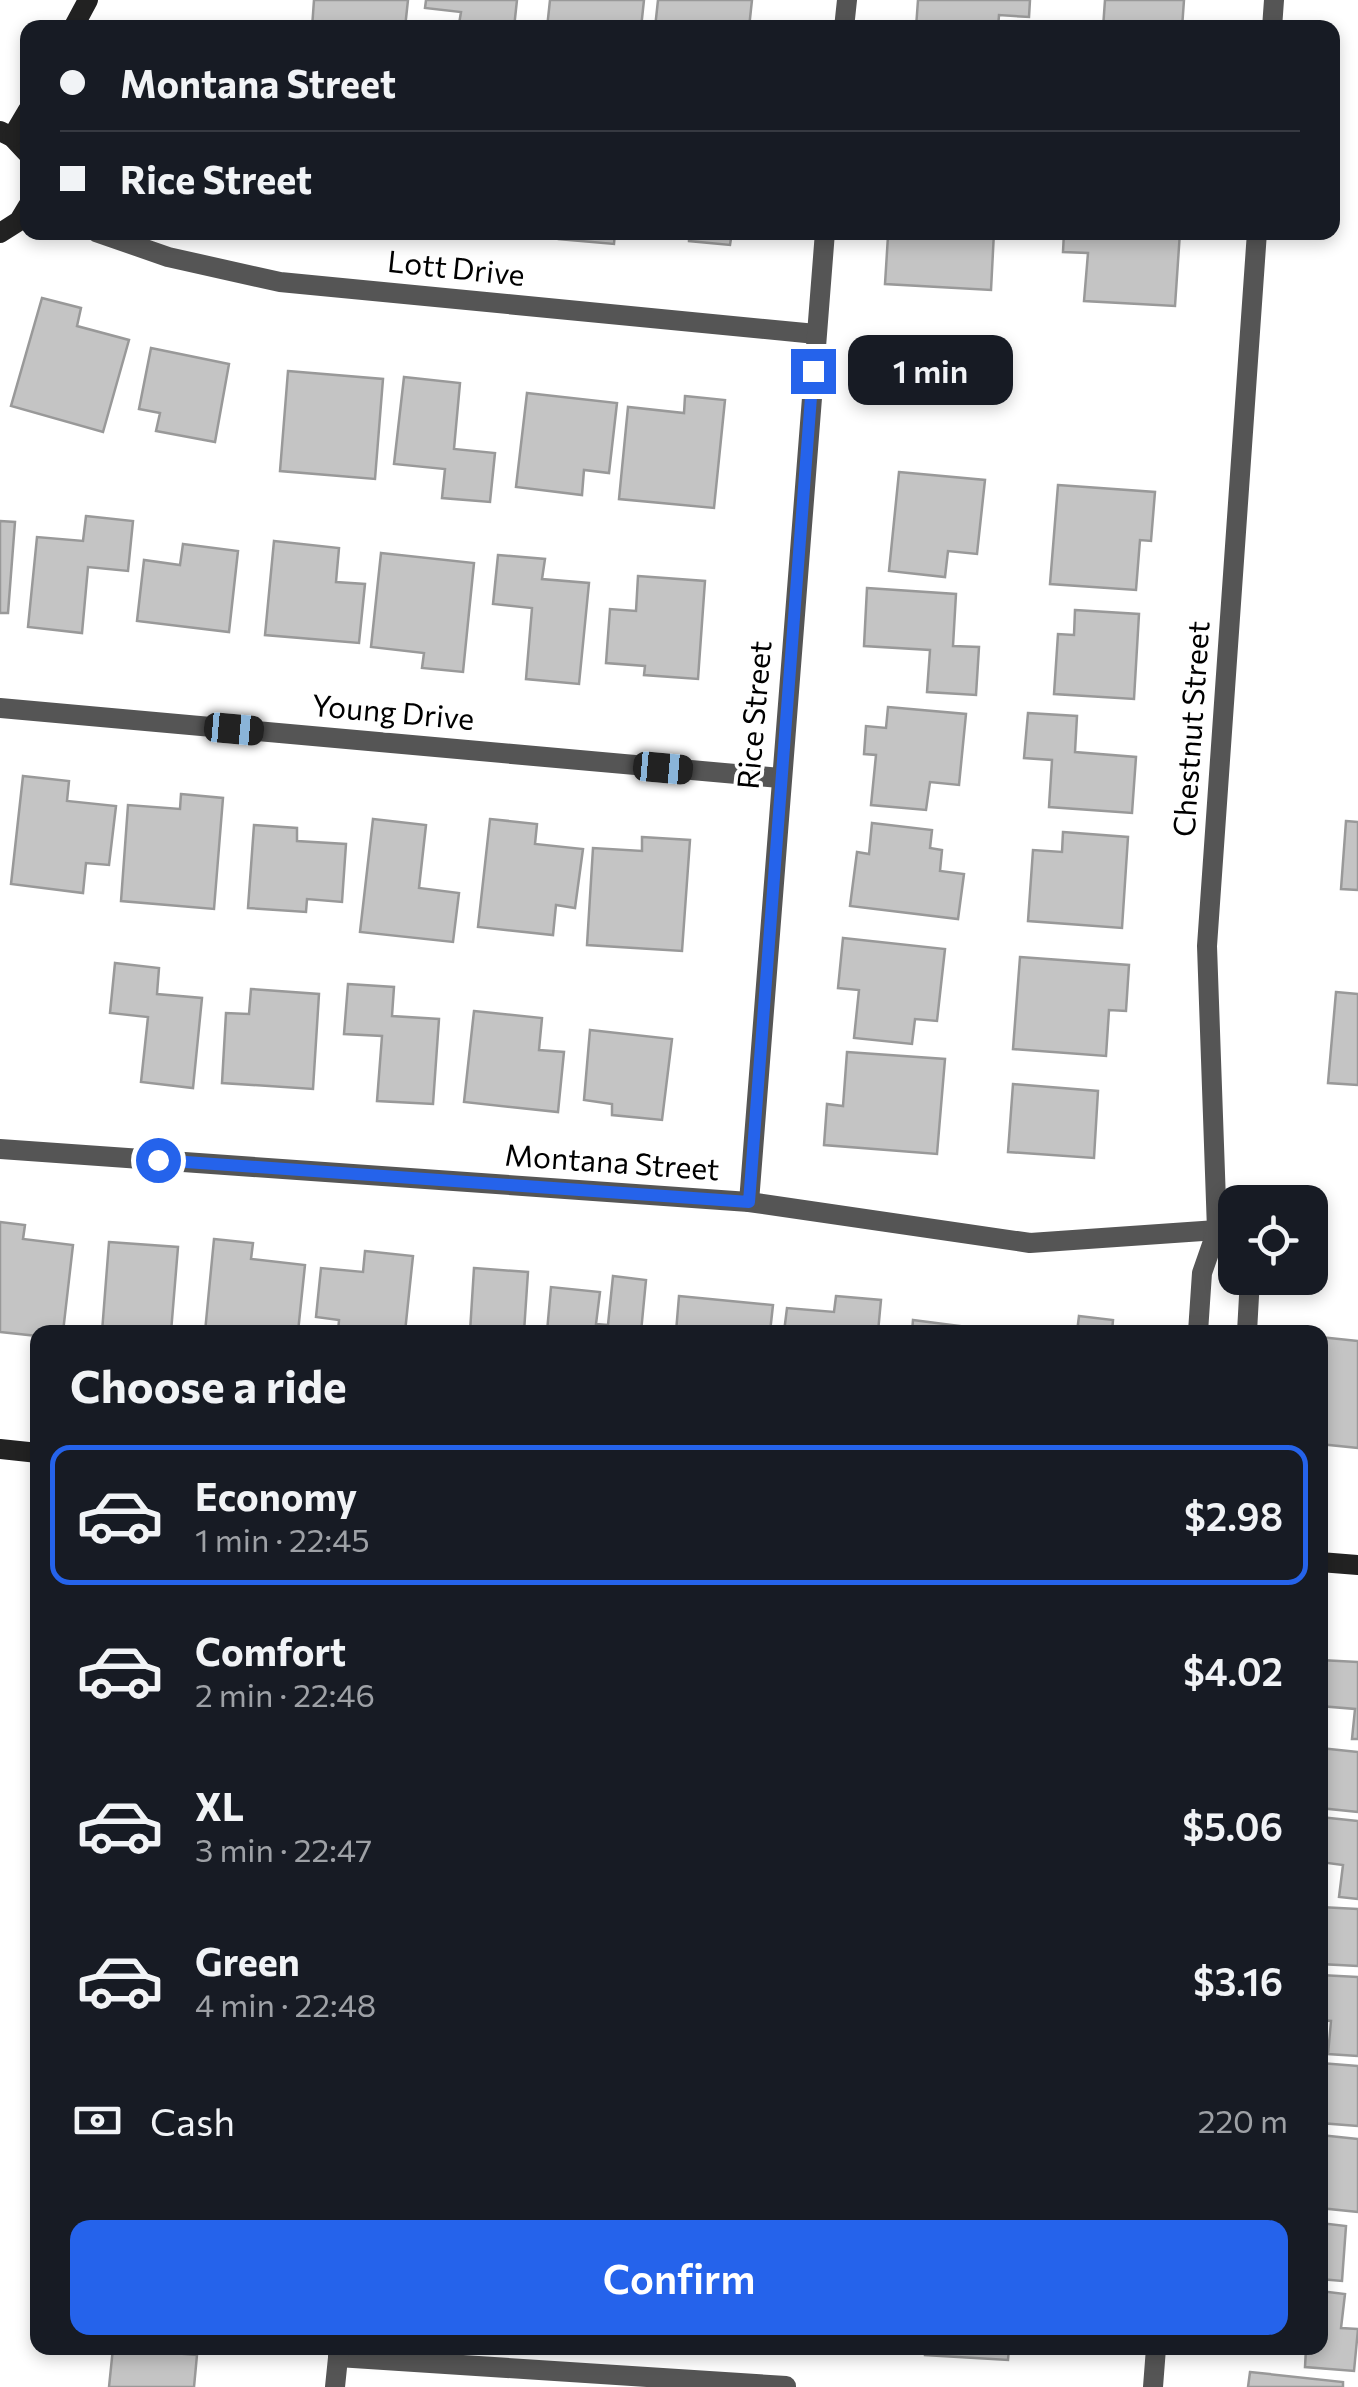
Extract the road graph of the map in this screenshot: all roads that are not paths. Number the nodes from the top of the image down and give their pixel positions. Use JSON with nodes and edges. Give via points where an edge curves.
{"nodes":[{"id":1,"x":119,"y":240,"type":"edge"},
{"id":2,"x":825,"y":240,"type":"edge"},
{"id":3,"x":1256,"y":240,"type":"edge"},
{"id":4,"x":816,"y":334,"type":"junction"},
{"id":5,"x":0,"y":708,"type":"edge"},
{"id":6,"x":780,"y":778,"type":"junction"},
{"id":7,"x":0,"y":1149,"type":"edge"},
{"id":8,"x":749,"y":1202,"type":"junction"},
{"id":9,"x":1217,"y":1230,"type":"junction"},
{"id":10,"x":1249,"y":1295,"type":"edge"},
{"id":11,"x":1198,"y":1325,"type":"edge"},
{"id":12,"x":1247,"y":1325,"type":"edge"},
{"id":13,"x":0,"y":1450,"type":"edge"},
{"id":14,"x":30,"y":1452,"type":"edge"},
{"id":15,"x":1328,"y":1563,"type":"edge"},
{"id":16,"x":1358,"y":1565,"type":"edge"},
{"id":17,"x":338,"y":2355,"type":"edge"},
{"id":18,"x":378,"y":2355,"type":"edge"},
{"id":19,"x":1155,"y":2355,"type":"edge"},
{"id":20,"x":786,"y":2386,"type":"edge"},
{"id":21,"x":335,"y":2387,"type":"edge"},
{"id":22,"x":1153,"y":2387,"type":"edge"}],
"edges":[{"from":1,"to":4,"type":"street","name":"Lott Drive","via":[[280,282]]},
{"from":2,"to":4,"type":"street","name":"Rice Street"},
{"from":3,"to":9,"type":"street","name":"Chestnut Street","via":[[1207,946]]},
{"from":4,"to":6,"type":"street","name":"Rice Street"},
{"from":5,"to":6,"type":"street","name":"Young Drive"},
{"from":6,"to":8,"type":"street","name":"Rice Street"},
{"from":7,"to":8,"type":"street","name":"Montana Street"},
{"from":8,"to":9,"type":"street","name":"Montana Street","via":[[1030,1243]]},
{"from":9,"to":11,"type":"street","name":"Chestnut Street","via":[[1202,1273]]},
{"from":10,"to":12,"type":"street"},
{"from":13,"to":14,"type":"street"},
{"from":15,"to":16,"type":"street"},
{"from":17,"to":21,"type":"street"},
{"from":18,"to":20,"type":"street"},
{"from":19,"to":22,"type":"street"}]}
